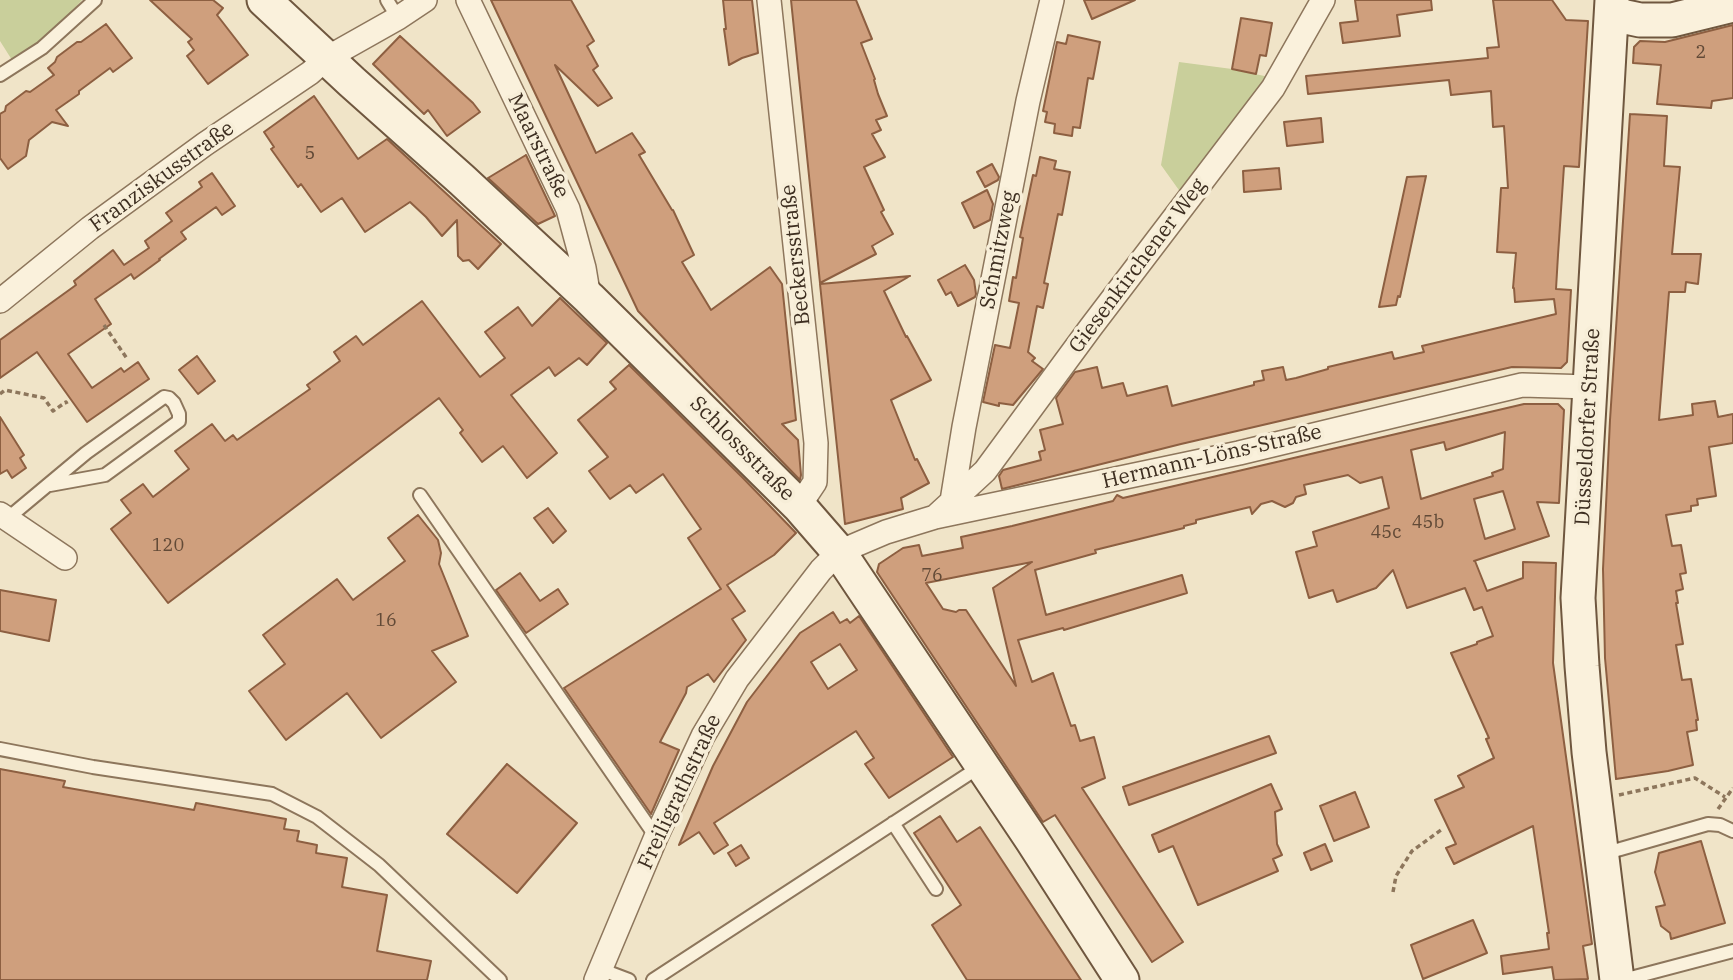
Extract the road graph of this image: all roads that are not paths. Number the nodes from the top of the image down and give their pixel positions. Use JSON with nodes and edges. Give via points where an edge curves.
{"nodes":[{"id":1,"x":95,"y":0,"type":"edge"},
{"id":2,"x":264,"y":0,"type":"edge"},
{"id":3,"x":425,"y":0,"type":"edge"},
{"id":4,"x":468,"y":0,"type":"edge"},
{"id":5,"x":769,"y":0,"type":"edge"},
{"id":6,"x":1052,"y":0,"type":"edge"},
{"id":7,"x":1323,"y":0,"type":"edge"},
{"id":8,"x":1609,"y":5,"type":"edge"},
{"id":9,"x":1733,"y":5,"type":"edge"},
{"id":10,"x":393,"y":9,"type":"edge"},
{"id":11,"x":327,"y":58,"type":"junction"},
{"id":12,"x":0,"y":75,"type":"edge"},
{"id":13,"x":589,"y":298,"type":"junction"},
{"id":14,"x":0,"y":300,"type":"edge"},
{"id":15,"x":1590,"y":387,"type":"junction"},
{"id":16,"x":50,"y":485,"type":"junction"},
{"id":17,"x":420,"y":495,"type":"dead end"},
{"id":18,"x":952,"y":501,"type":"junction"},
{"id":19,"x":799,"y":506,"type":"junction"},
{"id":20,"x":3,"y":516,"type":"edge"},
{"id":21,"x":935,"y":517,"type":"junction"},
{"id":22,"x":839,"y":552,"type":"junction"},
{"id":23,"x":65,"y":558,"type":"dead end"},
{"id":24,"x":0,"y":749,"type":"edge"},
{"id":25,"x":981,"y":765,"type":"junction"},
{"id":26,"x":893,"y":823,"type":"junction"},
{"id":27,"x":1733,"y":831,"type":"edge"},
{"id":28,"x":656,"y":838,"type":"junction"},
{"id":29,"x":1602,"y":854,"type":"junction"},
{"id":30,"x":936,"y":889,"type":"dead end"},
{"id":31,"x":1733,"y":951,"type":"edge"},
{"id":32,"x":598,"y":974,"type":"edge"},
{"id":33,"x":1627,"y":979,"type":"edge"},
{"id":34,"x":500,"y":980,"type":"edge"},
{"id":35,"x":629,"y":980,"type":"edge"},
{"id":36,"x":653,"y":980,"type":"edge"},
{"id":37,"x":1122,"y":980,"type":"edge"}],
"edges":[{"from":1,"to":12,"type":"lane","via":[[43,48]]},
{"from":2,"to":11,"type":"street","name":"Schlossstraße"},
{"from":3,"to":10,"type":"street","name":"Franziskusstraße"},
{"from":4,"to":13,"type":"street","name":"Maarstraße","via":[[568,209]]},
{"from":5,"to":19,"type":"street","name":"Beckersstraße","via":[[816,443],[815,482]]},
{"from":6,"to":18,"type":"street","name":"Schmitzweg","via":[[1028,101]]},
{"from":7,"to":18,"type":"street","name":"Giesenkirchener Weg","via":[[1273,88],[985,471]]},
{"from":8,"to":9,"type":"street","via":[[1640,20],[1672,20]]},
{"from":8,"to":15,"type":"street","name":"Düsseldorfer Straße"},
{"from":10,"to":11,"type":"street","name":"Franziskusstraße"},
{"from":11,"to":13,"type":"street","name":"Schlossstraße"},
{"from":11,"to":14,"type":"street","name":"Franziskusstraße","via":[[90,228]]},
{"from":13,"to":19,"type":"street","name":"Schlossstraße"},
{"from":15,"to":21,"type":"street","name":"Hermann-Löns-Straße","via":[[1522,386],[1239,453]]},
{"from":15,"to":29,"type":"street","name":"Düsseldorfer Straße","via":[[1578,598]]},
{"from":16,"to":16,"type":"lane","via":[[164,397],[174,403],[179,421],[104,475]]},
{"from":16,"to":20,"type":"lane"},
{"from":17,"to":28,"type":"lane"},
{"from":18,"to":21,"type":"street","name":"Giesenkirchener Weg"},
{"from":19,"to":22,"type":"street","name":"Schlossstraße"},
{"from":20,"to":23,"type":"street"},
{"from":21,"to":22,"type":"street","name":"Hermann-Löns-Straße"},
{"from":22,"to":25,"type":"street","name":"Schlossstraße"},
{"from":22,"to":28,"type":"street","name":"Freiligrathstraße","via":[[737,680],[703,736]]},
{"from":24,"to":34,"type":"lane","via":[[272,794],[317,817],[379,865]]},
{"from":25,"to":26,"type":"lane"},
{"from":25,"to":37,"type":"street","name":"Schlossstraße"},
{"from":26,"to":30,"type":"lane"},
{"from":26,"to":36,"type":"lane"},
{"from":27,"to":29,"type":"lane","via":[[1708,824]]},
{"from":28,"to":32,"type":"street","name":"Freiligrathstraße"},
{"from":29,"to":33,"type":"street","name":"Düsseldorfer Straße"},
{"from":31,"to":33,"type":"lane"},
{"from":32,"to":35,"type":"lane"}]}
